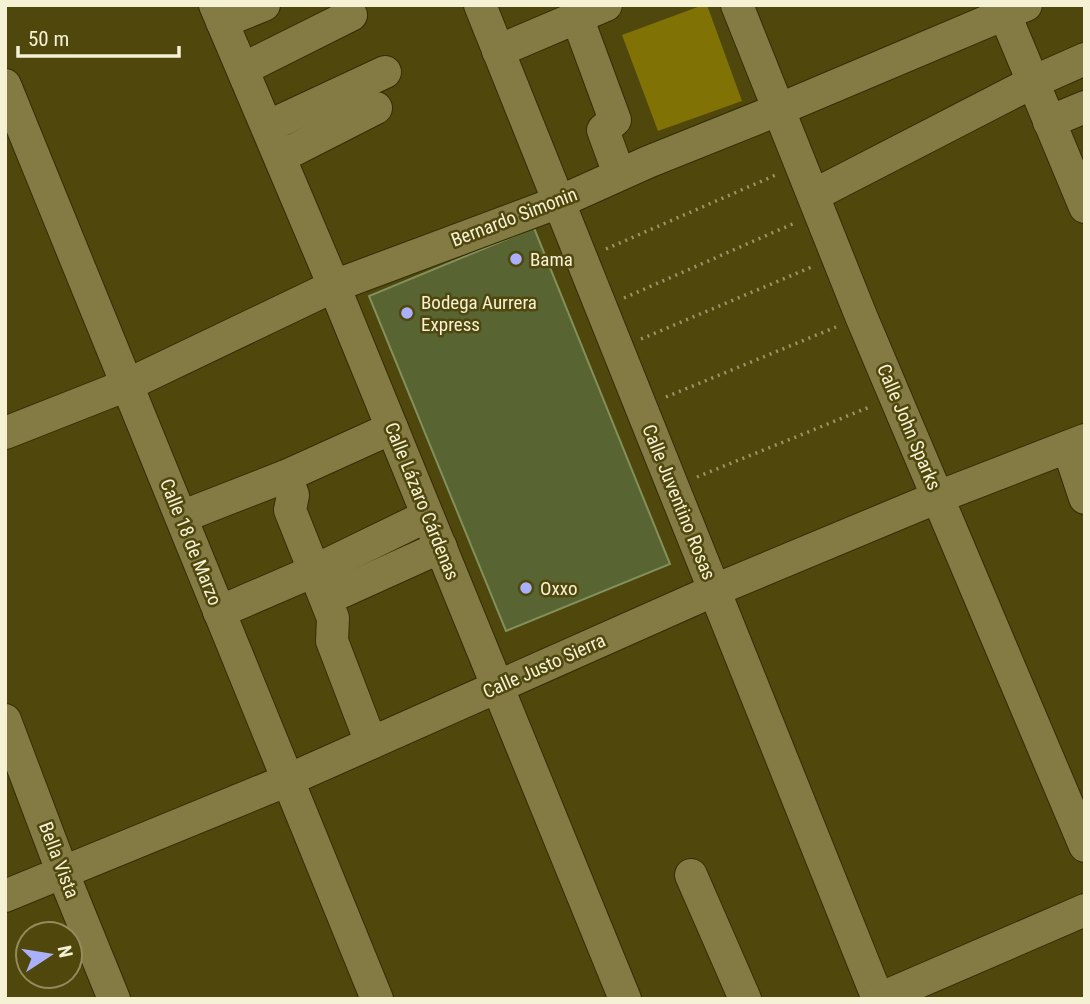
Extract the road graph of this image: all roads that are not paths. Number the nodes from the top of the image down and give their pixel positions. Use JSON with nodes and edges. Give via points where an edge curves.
{"nodes":[{"id":1,"x":264,"y":5,"type":"edge"},
{"id":2,"x":480,"y":5,"type":"edge"},
{"id":3,"x":606,"y":5,"type":"edge"},
{"id":4,"x":737,"y":5,"type":"edge"},
{"id":5,"x":1011,"y":8,"type":"edge"},
{"id":6,"x":218,"y":14,"type":"edge"},
{"id":7,"x":351,"y":15,"type":"dead end"},
{"id":8,"x":577,"y":18,"type":"junction"},
{"id":9,"x":498,"y":51,"type":"junction"},
{"id":10,"x":1085,"y":59,"type":"edge"},
{"id":11,"x":243,"y":69,"type":"junction"},
{"id":12,"x":385,"y":72,"type":"dead end"},
{"id":13,"x":1033,"y":82,"type":"junction"},
{"id":14,"x":5,"y":85,"type":"edge"},
{"id":15,"x":1085,"y":107,"type":"edge"},
{"id":16,"x":376,"y":108,"type":"dead end"},
{"id":17,"x":780,"y":109,"type":"junction"},
{"id":18,"x":1049,"y":122,"type":"junction"},
{"id":19,"x":267,"y":127,"type":"junction"},
{"id":20,"x":280,"y":156,"type":"junction"},
{"id":21,"x":1076,"y":163,"type":"edge"},
{"id":22,"x":619,"y":174,"type":"junction"},
{"id":23,"x":558,"y":202,"type":"junction"},
{"id":24,"x":818,"y":204,"type":"junction"},
{"id":25,"x":1085,"y":208,"type":"edge"},
{"id":26,"x":334,"y":286,"type":"junction"},
{"id":27,"x":127,"y":385,"type":"junction"},
{"id":28,"x":392,"y":428,"type":"junction"},
{"id":29,"x":5,"y":433,"type":"edge"},
{"id":30,"x":1077,"y":444,"type":"edge"},
{"id":31,"x":286,"y":476,"type":"junction"},
{"id":32,"x":938,"y":497,"type":"junction"},
{"id":33,"x":1085,"y":498,"type":"edge"},
{"id":34,"x":428,"y":516,"type":"junction"},
{"id":35,"x":181,"y":517,"type":"junction"},
{"id":36,"x":441,"y":547,"type":"junction"},
{"id":37,"x":320,"y":585,"type":"junction"},
{"id":38,"x":715,"y":590,"type":"junction"},
{"id":39,"x":219,"y":612,"type":"junction"},
{"id":40,"x":498,"y":687,"type":"junction"},
{"id":41,"x":5,"y":720,"type":"edge"},
{"id":42,"x":371,"y":743,"type":"junction"},
{"id":43,"x":288,"y":780,"type":"junction"},
{"id":44,"x":1085,"y":846,"type":"edge"},
{"id":45,"x":62,"y":872,"type":"junction"},
{"id":46,"x":691,"y":875,"type":"dead end"},
{"id":47,"x":5,"y":896,"type":"edge"},
{"id":48,"x":1085,"y":910,"type":"edge"},
{"id":49,"x":114,"y":999,"type":"edge"},
{"id":50,"x":377,"y":999,"type":"edge"},
{"id":51,"x":625,"y":999,"type":"edge"},
{"id":52,"x":745,"y":999,"type":"edge"},
{"id":53,"x":879,"y":999,"type":"edge"}],
"edges":[{"from":1,"to":6,"type":"street"},
{"from":2,"to":9,"type":"street","name":"Calle Juventino Rosas"},
{"from":3,"to":8,"type":"street"},
{"from":4,"to":17,"type":"street","name":"Calle John Sparks"},
{"from":5,"to":13,"type":"street"},
{"from":5,"to":17,"type":"street","name":"Bernardo Simonin"},
{"from":6,"to":11,"type":"street","name":"Calle Lázaro Cárdenas"},
{"from":7,"to":11,"type":"street"},
{"from":8,"to":9,"type":"street"},
{"from":8,"to":22,"type":"street","via":[[615,120],[603,130]]},
{"from":9,"to":23,"type":"street","name":"Calle Juventino Rosas"},
{"from":10,"to":13,"type":"street"},
{"from":11,"to":19,"type":"street","name":"Calle Lázaro Cárdenas"},
{"from":12,"to":19,"type":"street"},
{"from":13,"to":18,"type":"street"},
{"from":13,"to":24,"type":"street"},
{"from":14,"to":27,"type":"street","name":"Calle 18 de Marzo"},
{"from":15,"to":18,"type":"street"},
{"from":16,"to":20,"type":"street"},
{"from":17,"to":22,"type":"street","name":"Bernardo Simonin"},
{"from":17,"to":24,"type":"street","name":"Calle John Sparks"},
{"from":18,"to":21,"type":"street"},
{"from":19,"to":20,"type":"street","name":"Calle Lázaro Cárdenas"},
{"from":20,"to":26,"type":"street","name":"Calle Lázaro Cárdenas"},
{"from":21,"to":25,"type":"street"},
{"from":22,"to":23,"type":"street","name":"Bernardo Simonin"},
{"from":23,"to":26,"type":"street","name":"Bernardo Simonin"},
{"from":23,"to":38,"type":"street","name":"Calle Juventino Rosas"},
{"from":24,"to":32,"type":"street","name":"Calle John Sparks"},
{"from":26,"to":27,"type":"street","name":"Bernardo Simonin"},
{"from":26,"to":28,"type":"street","name":"Calle Lázaro Cárdenas"},
{"from":27,"to":29,"type":"street","name":"Bernardo Simonin"},
{"from":27,"to":35,"type":"street","name":"Calle 18 de Marzo"},
{"from":28,"to":31,"type":"street"},
{"from":28,"to":34,"type":"street","name":"Calle Lázaro Cárdenas"},
{"from":30,"to":32,"type":"street","name":"Calle Justo Sierra"},
{"from":30,"to":33,"type":"street"},
{"from":31,"to":35,"type":"street"},
{"from":31,"to":37,"type":"street","via":[[293,495],[290,510]]},
{"from":32,"to":38,"type":"street","name":"Calle Justo Sierra"},
{"from":32,"to":44,"type":"street","name":"Calle John Sparks"},
{"from":34,"to":36,"type":"street","name":"Calle Lázaro Cárdenas"},
{"from":34,"to":37,"type":"street"},
{"from":35,"to":39,"type":"street","name":"Calle 18 de Marzo"},
{"from":36,"to":37,"type":"street"},
{"from":36,"to":40,"type":"street","name":"Calle Lázaro Cárdenas"},
{"from":37,"to":39,"type":"street"},
{"from":37,"to":42,"type":"street","via":[[333,618],[331,641]]},
{"from":38,"to":40,"type":"street","name":"Calle Justo Sierra"},
{"from":38,"to":53,"type":"street","name":"Calle Juventino Rosas"},
{"from":39,"to":43,"type":"street","name":"Calle 18 de Marzo"},
{"from":40,"to":42,"type":"street","name":"Calle Justo Sierra"},
{"from":40,"to":51,"type":"street","name":"Calle Lázaro Cárdenas"},
{"from":41,"to":45,"type":"street","name":"Bella Vista"},
{"from":42,"to":43,"type":"street","name":"Calle Justo Sierra"},
{"from":43,"to":45,"type":"street","name":"Calle Justo Sierra"},
{"from":43,"to":50,"type":"street","name":"Calle 18 de Marzo"},
{"from":45,"to":47,"type":"street","name":"Calle Justo Sierra"},
{"from":45,"to":49,"type":"street","name":"Bella Vista"},
{"from":46,"to":52,"type":"street"},
{"from":48,"to":53,"type":"street"}]}
